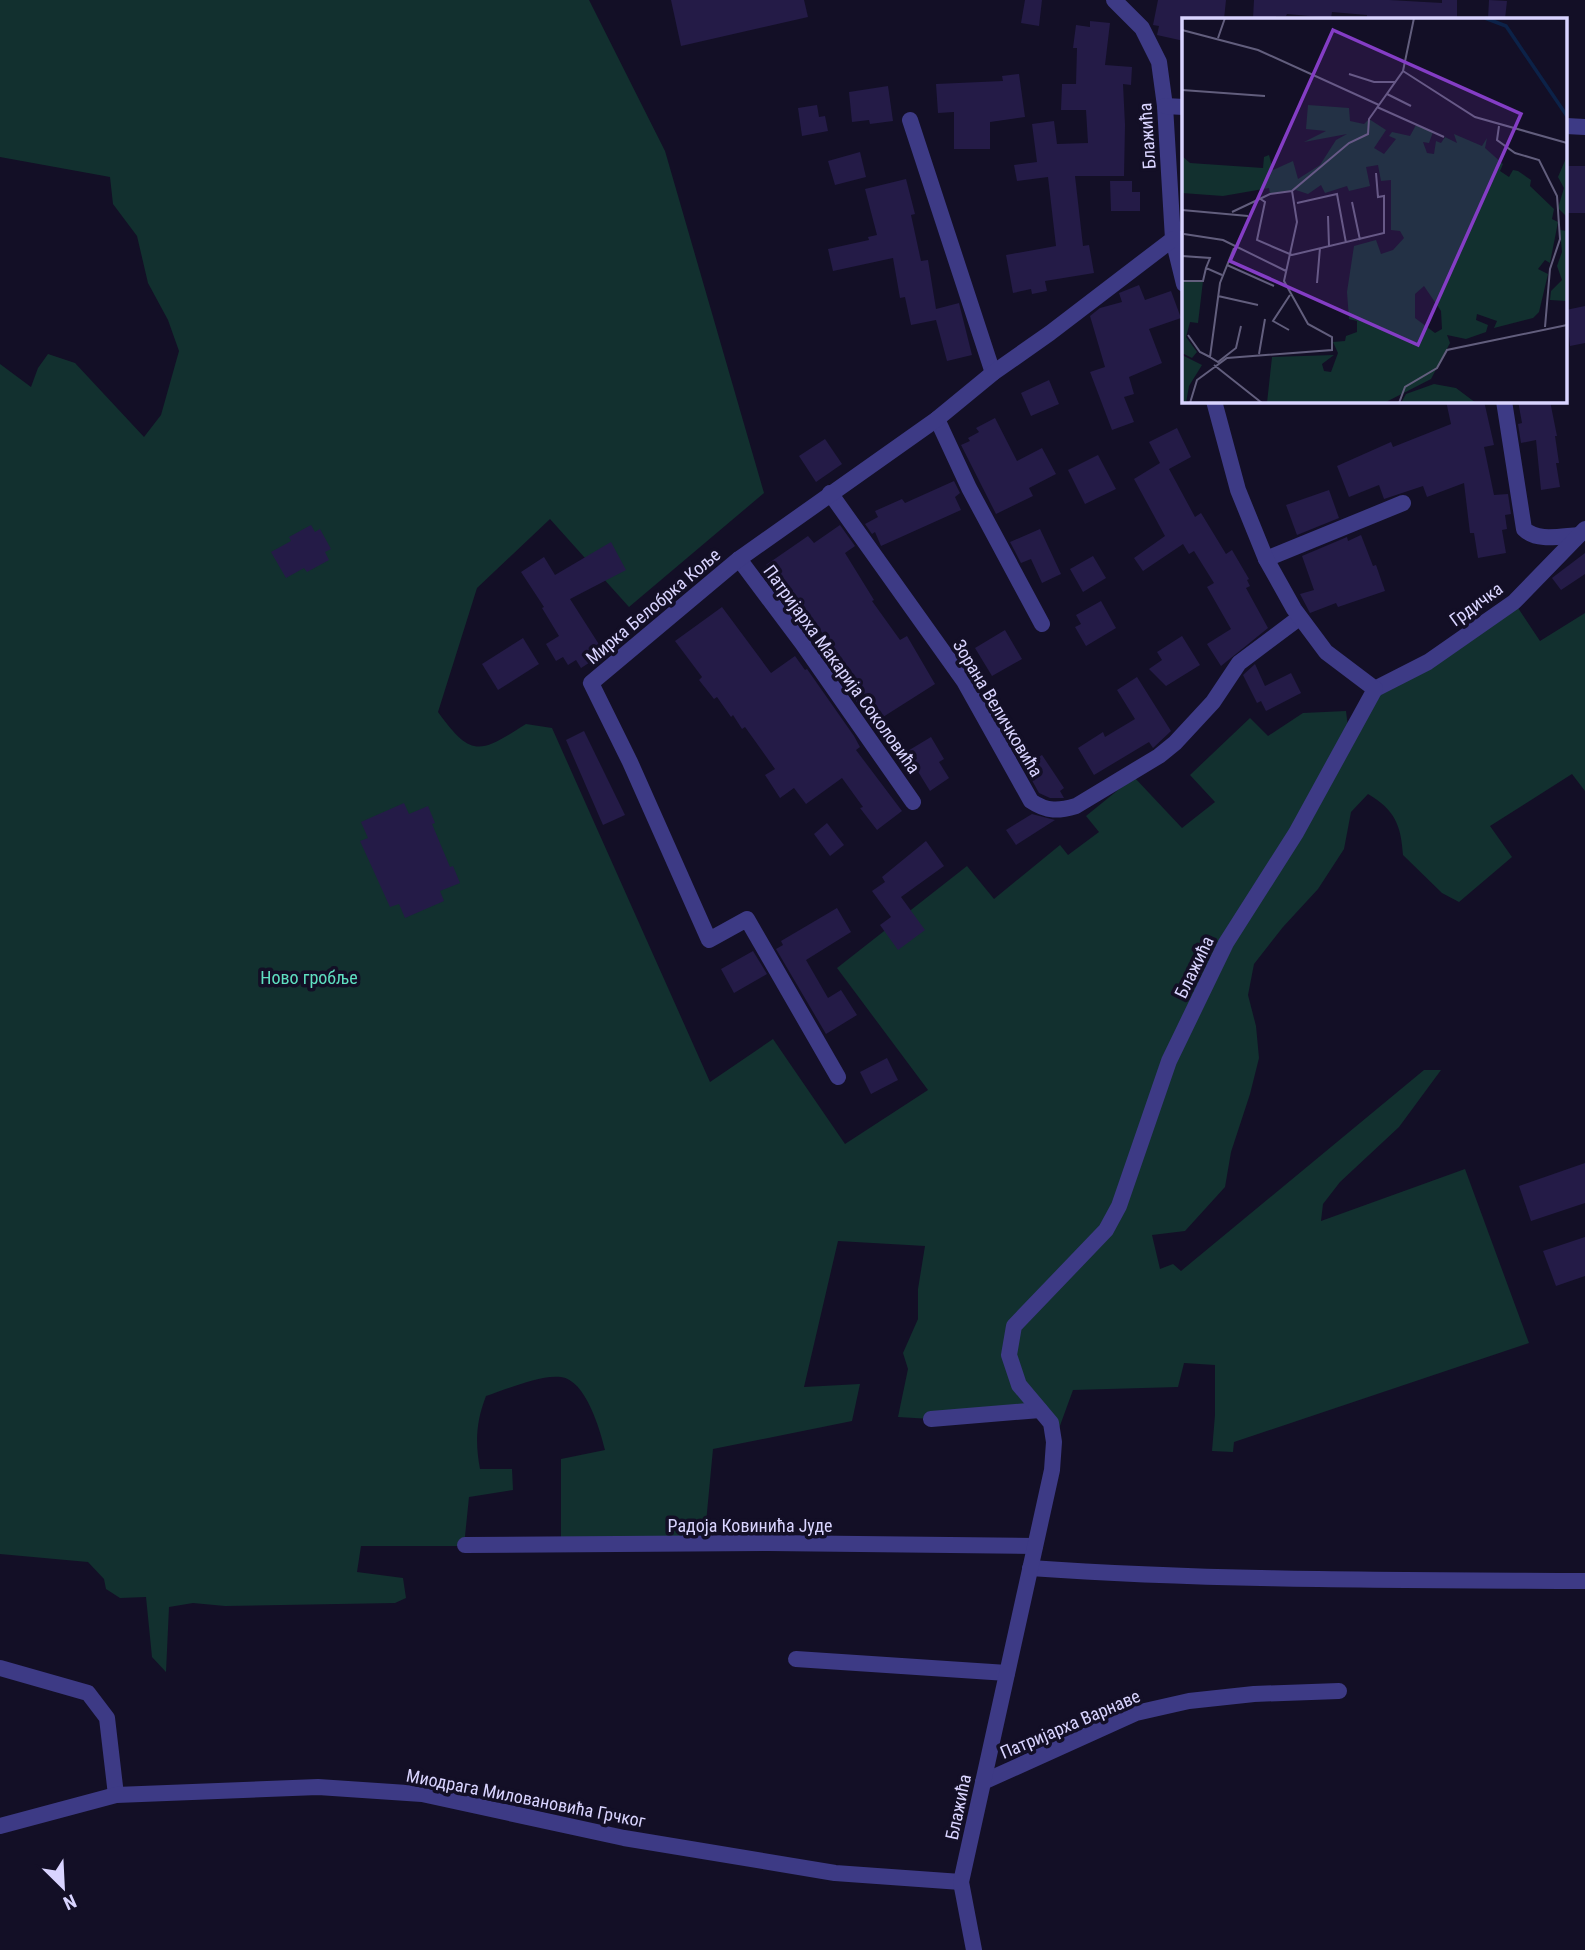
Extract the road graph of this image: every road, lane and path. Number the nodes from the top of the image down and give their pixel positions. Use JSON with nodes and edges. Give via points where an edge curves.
{"nodes":[{"id":1,"x":1114,"y":0,"type":"edge"},
{"id":2,"x":1165,"y":106,"type":"junction"},
{"id":3,"x":1182,"y":107,"type":"edge"},
{"id":4,"x":910,"y":120,"type":"dead end"},
{"id":5,"x":1179,"y":239,"type":"edge"},
{"id":6,"x":1182,"y":266,"type":"edge"},
{"id":7,"x":993,"y":373,"type":"junction"},
{"id":8,"x":1214,"y":402,"type":"edge"},
{"id":9,"x":1504,"y":402,"type":"edge"},
{"id":10,"x":937,"y":419,"type":"junction"},
{"id":11,"x":830,"y":493,"type":"junction"},
{"id":12,"x":1403,"y":503,"type":"dead end"},
{"id":13,"x":1582,"y":532,"type":"edge"},
{"id":14,"x":739,"y":559,"type":"junction"},
{"id":15,"x":1266,"y":559,"type":"junction"},
{"id":16,"x":1299,"y":618,"type":"junction"},
{"id":17,"x":1042,"y":624,"type":"dead end"},
{"id":18,"x":1375,"y":689,"type":"junction"},
{"id":19,"x":913,"y":802,"type":"dead end"},
{"id":20,"x":838,"y":1077,"type":"dead end"},
{"id":21,"x":1040,"y":1410,"type":"junction"},
{"id":22,"x":931,"y":1419,"type":"dead end"},
{"id":23,"x":465,"y":1545,"type":"dead end"},
{"id":24,"x":1035,"y":1546,"type":"junction"},
{"id":25,"x":1030,"y":1567,"type":"junction"},
{"id":26,"x":1585,"y":1581,"type":"edge"},
{"id":27,"x":796,"y":1659,"type":"dead end"},
{"id":28,"x":0,"y":1668,"type":"edge"},
{"id":29,"x":1007,"y":1673,"type":"junction"},
{"id":30,"x":1339,"y":1691,"type":"dead end"},
{"id":31,"x":984,"y":1782,"type":"junction"},
{"id":32,"x":116,"y":1795,"type":"junction"},
{"id":33,"x":0,"y":1826,"type":"edge"},
{"id":34,"x":961,"y":1882,"type":"junction"},
{"id":35,"x":974,"y":1950,"type":"edge"}],
"edges":[{"from":1,"to":2,"type":"street","name":"Блажића","via":[[1142,28],[1155,50]]},
{"from":2,"to":3,"type":"street"},
{"from":2,"to":5,"type":"street","name":"Блажића"},
{"from":4,"to":7,"type":"street"},
{"from":5,"to":6,"type":"street","name":"Блажића"},
{"from":5,"to":7,"type":"street","name":"Мирка Белобрка Коље"},
{"from":7,"to":10,"type":"street","name":"Мирка Белобрка Коље"},
{"from":8,"to":15,"type":"street","via":[[1238,490]]},
{"from":9,"to":13,"type":"street","via":[[1524,529],[1541,537]]},
{"from":10,"to":11,"type":"street","name":"Мирка Белобрка Коље"},
{"from":10,"to":17,"type":"street"},
{"from":11,"to":14,"type":"street","name":"Мирка Белобрка Коље"},
{"from":11,"to":16,"type":"street","name":"Зорана Величковића","via":[[964,681],[1031,801],[1043,809],[1061,811],[1076,806],[1159,756],[1189,730],[1239,663]]},
{"from":12,"to":15,"type":"street"},
{"from":13,"to":18,"type":"street","name":"Грдичка","via":[[1514,602],[1428,662]]},
{"from":14,"to":19,"type":"street","name":"Патријарха Макарија Соколовића"},
{"from":14,"to":20,"type":"street","name":"Мирка Белобрка Коље","via":[[591,682],[709,940],[747,919]]},
{"from":15,"to":16,"type":"street"},
{"from":16,"to":18,"type":"street","via":[[1326,652]]},
{"from":18,"to":21,"type":"street","name":"Блажића","via":[[1296,834],[1226,943],[1169,1060],[1119,1206],[1106,1230],[1014,1326],[1009,1355],[1012,1365],[1019,1385]]},
{"from":21,"to":22,"type":"street"},
{"from":21,"to":24,"type":"street","name":"Блажића","via":[[1051,1423],[1055,1442]]},
{"from":23,"to":24,"type":"street","name":"Радоја Ковинића Јуде"},
{"from":24,"to":25,"type":"street","name":"Блажића"},
{"from":25,"to":26,"type":"street","via":[[1164,1575]]},
{"from":25,"to":29,"type":"street","name":"Блажића"},
{"from":27,"to":29,"type":"street"},
{"from":28,"to":32,"type":"street","via":[[88,1693],[107,1718]]},
{"from":29,"to":31,"type":"street","name":"Блажића"},
{"from":30,"to":31,"type":"street","name":"Патријарха Варнаве","via":[[1189,1701],[1136,1713]]},
{"from":31,"to":34,"type":"street","name":"Блажића"},
{"from":32,"to":33,"type":"street","name":"Миодрага Миловановића Грчког"},
{"from":32,"to":34,"type":"street","name":"Миодрага Миловановића Грчког","via":[[318,1787],[422,1794],[680,1848],[835,1873]]},
{"from":34,"to":35,"type":"street","name":"Блажића"}]}
